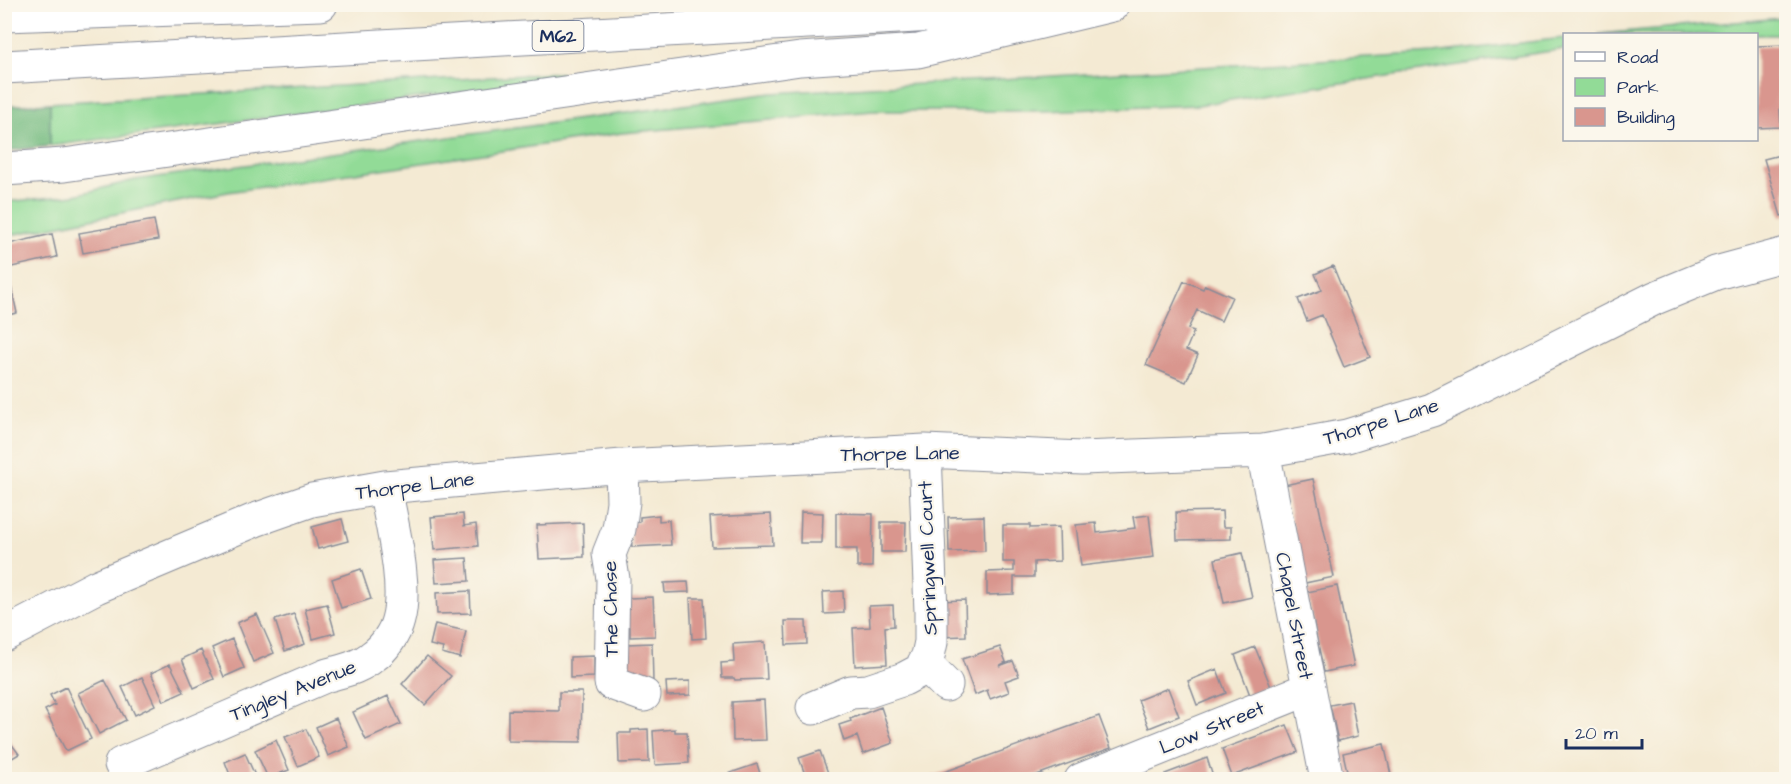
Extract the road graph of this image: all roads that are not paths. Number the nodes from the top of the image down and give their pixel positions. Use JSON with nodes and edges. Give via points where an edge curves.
{"nodes":[{"id":1,"x":321,"y":4,"type":"edge"},
{"id":2,"x":1118,"y":4,"type":"edge"},
{"id":3,"x":1112,"y":5,"type":"edge"},
{"id":4,"x":4,"y":15,"type":"edge"},
{"id":5,"x":4,"y":67,"type":"edge"},
{"id":6,"x":4,"y":169,"type":"edge"},
{"id":7,"x":1786,"y":254,"type":"edge"},
{"id":8,"x":925,"y":451,"type":"junction"},
{"id":9,"x":1263,"y":451,"type":"junction"},
{"id":10,"x":622,"y":465,"type":"junction"},
{"id":11,"x":385,"y":487,"type":"junction"},
{"id":12,"x":4,"y":635,"type":"edge"},
{"id":13,"x":1308,"y":689,"type":"junction"},
{"id":14,"x":644,"y":695,"type":"dead end"},
{"id":15,"x":813,"y":708,"type":"dead end"},
{"id":16,"x":141,"y":765,"type":"dead end"},
{"id":17,"x":1131,"y":770,"type":"edge"},
{"id":18,"x":1081,"y":780,"type":"edge"},
{"id":19,"x":1327,"y":780,"type":"edge"}],
"edges":[{"from":1,"to":4,"type":"main road"},
{"from":2,"to":3,"type":"main road","number":"M62"},
{"from":3,"to":5,"type":"main road","number":"M62"},
{"from":3,"to":6,"type":"main road","number":"M62","via":[[918,51],[800,59],[64,165]]},
{"from":7,"to":9,"type":"main road","name":"Thorpe Lane","via":[[1716,273],[1655,298],[1432,410],[1347,436]]},
{"from":8,"to":9,"type":"main road","name":"Thorpe Lane","via":[[1082,458]]},
{"from":8,"to":10,"type":"main road","name":"Thorpe Lane"},
{"from":8,"to":15,"type":"main road","name":"Springwell Court","via":[[932,612],[928,656],[935,674],[921,670]]},
{"from":9,"to":13,"type":"main road","name":"Chapel Street"},
{"from":10,"to":11,"type":"main road","name":"Thorpe Lane"},
{"from":10,"to":14,"type":"main road","name":"The Chase","via":[[623,502],[619,529],[609,554],[613,579],[611,683]]},
{"from":11,"to":12,"type":"main road","name":"Thorpe Lane","via":[[312,500],[255,520],[96,587]]},
{"from":11,"to":16,"type":"main road","name":"Tingley Avenue","via":[[401,598],[398,621],[388,641],[372,658],[325,676]]},
{"from":13,"to":17,"type":"main road","name":"Low Street"},
{"from":13,"to":19,"type":"main road","name":"Chapel Street"},
{"from":17,"to":18,"type":"main road","name":"Low Street"}]}
